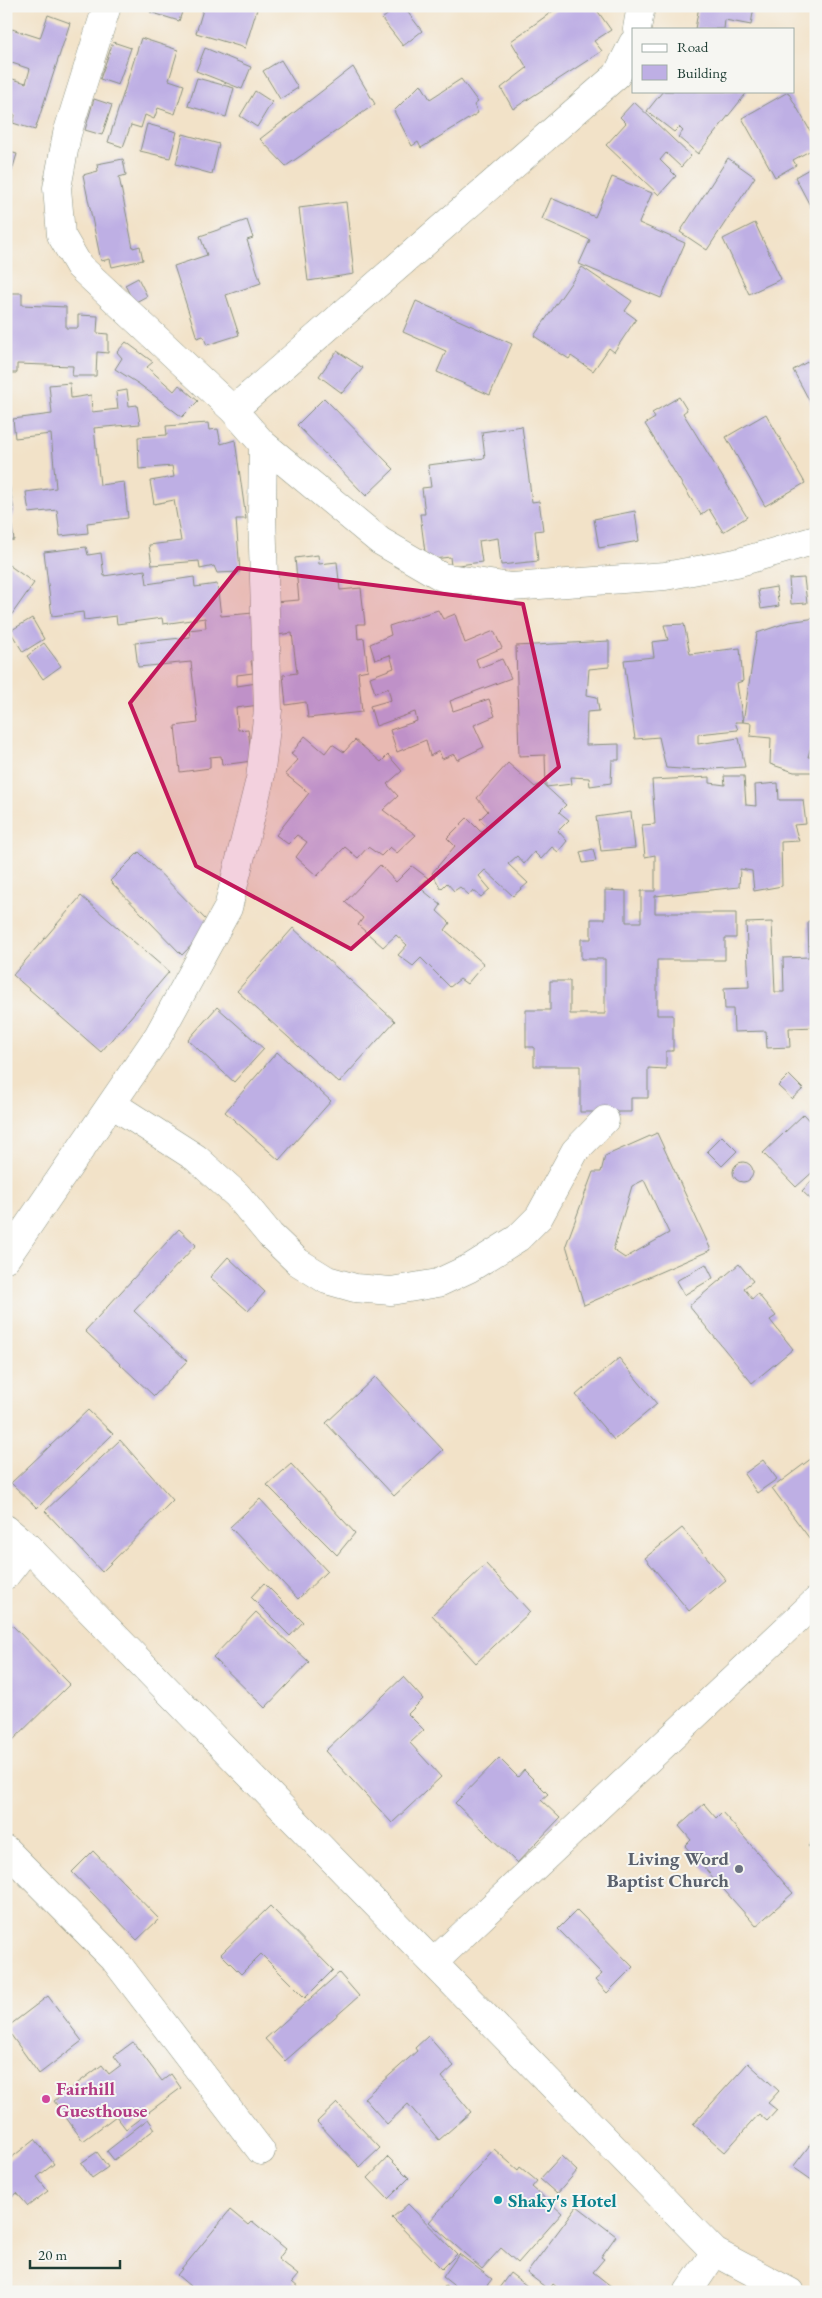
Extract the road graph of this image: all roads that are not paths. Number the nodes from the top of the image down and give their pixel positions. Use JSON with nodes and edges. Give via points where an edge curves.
{"nodes":[{"id":1,"x":107,"y":6,"type":"edge"},
{"id":2,"x":640,"y":6,"type":"edge"},
{"id":3,"x":637,"y":28,"type":"edge"},
{"id":4,"x":632,"y":45,"type":"edge"},
{"id":5,"x":233,"y":410,"type":"junction"},
{"id":6,"x":263,"y":444,"type":"junction"},
{"id":7,"x":816,"y":540,"type":"edge"},
{"id":8,"x":112,"y":1104,"type":"junction"},
{"id":9,"x":605,"y":1120,"type":"dead end"},
{"id":10,"x":6,"y":1258,"type":"edge"},
{"id":11,"x":6,"y":1529,"type":"edge"},
{"id":12,"x":28,"y":1548,"type":"junction"},
{"id":13,"x":6,"y":1575,"type":"edge"},
{"id":14,"x":816,"y":1601,"type":"edge"},
{"id":15,"x":6,"y":1850,"type":"edge"},
{"id":16,"x":434,"y":1962,"type":"junction"},
{"id":17,"x":261,"y":2151,"type":"dead end"},
{"id":18,"x":714,"y":2252,"type":"junction"},
{"id":19,"x":688,"y":2292,"type":"edge"},
{"id":20,"x":790,"y":2292,"type":"edge"}],
"edges":[{"from":1,"to":5,"type":"street","via":[[67,134],[58,188],[61,235],[79,266]]},
{"from":2,"to":3,"type":"street"},
{"from":4,"to":5,"type":"street","via":[[617,75]]},
{"from":5,"to":6,"type":"street"},
{"from":6,"to":7,"type":"street","via":[[380,541],[442,577],[511,587],[665,576],[736,563]]},
{"from":6,"to":8,"type":"street","via":[[268,710],[260,779],[228,908],[158,1036]]},
{"from":8,"to":9,"type":"street","via":[[196,1158],[237,1195],[270,1235],[298,1262],[327,1280],[355,1288],[391,1291],[438,1283],[470,1268],[518,1238],[539,1217],[574,1151]]},
{"from":8,"to":10,"type":"street"},
{"from":11,"to":12,"type":"street"},
{"from":12,"to":13,"type":"street"},
{"from":12,"to":16,"type":"street"},
{"from":14,"to":16,"type":"street"},
{"from":15,"to":17,"type":"street","via":[[114,1960]]},
{"from":16,"to":18,"type":"street"},
{"from":18,"to":19,"type":"street"},
{"from":18,"to":20,"type":"street"}]}
